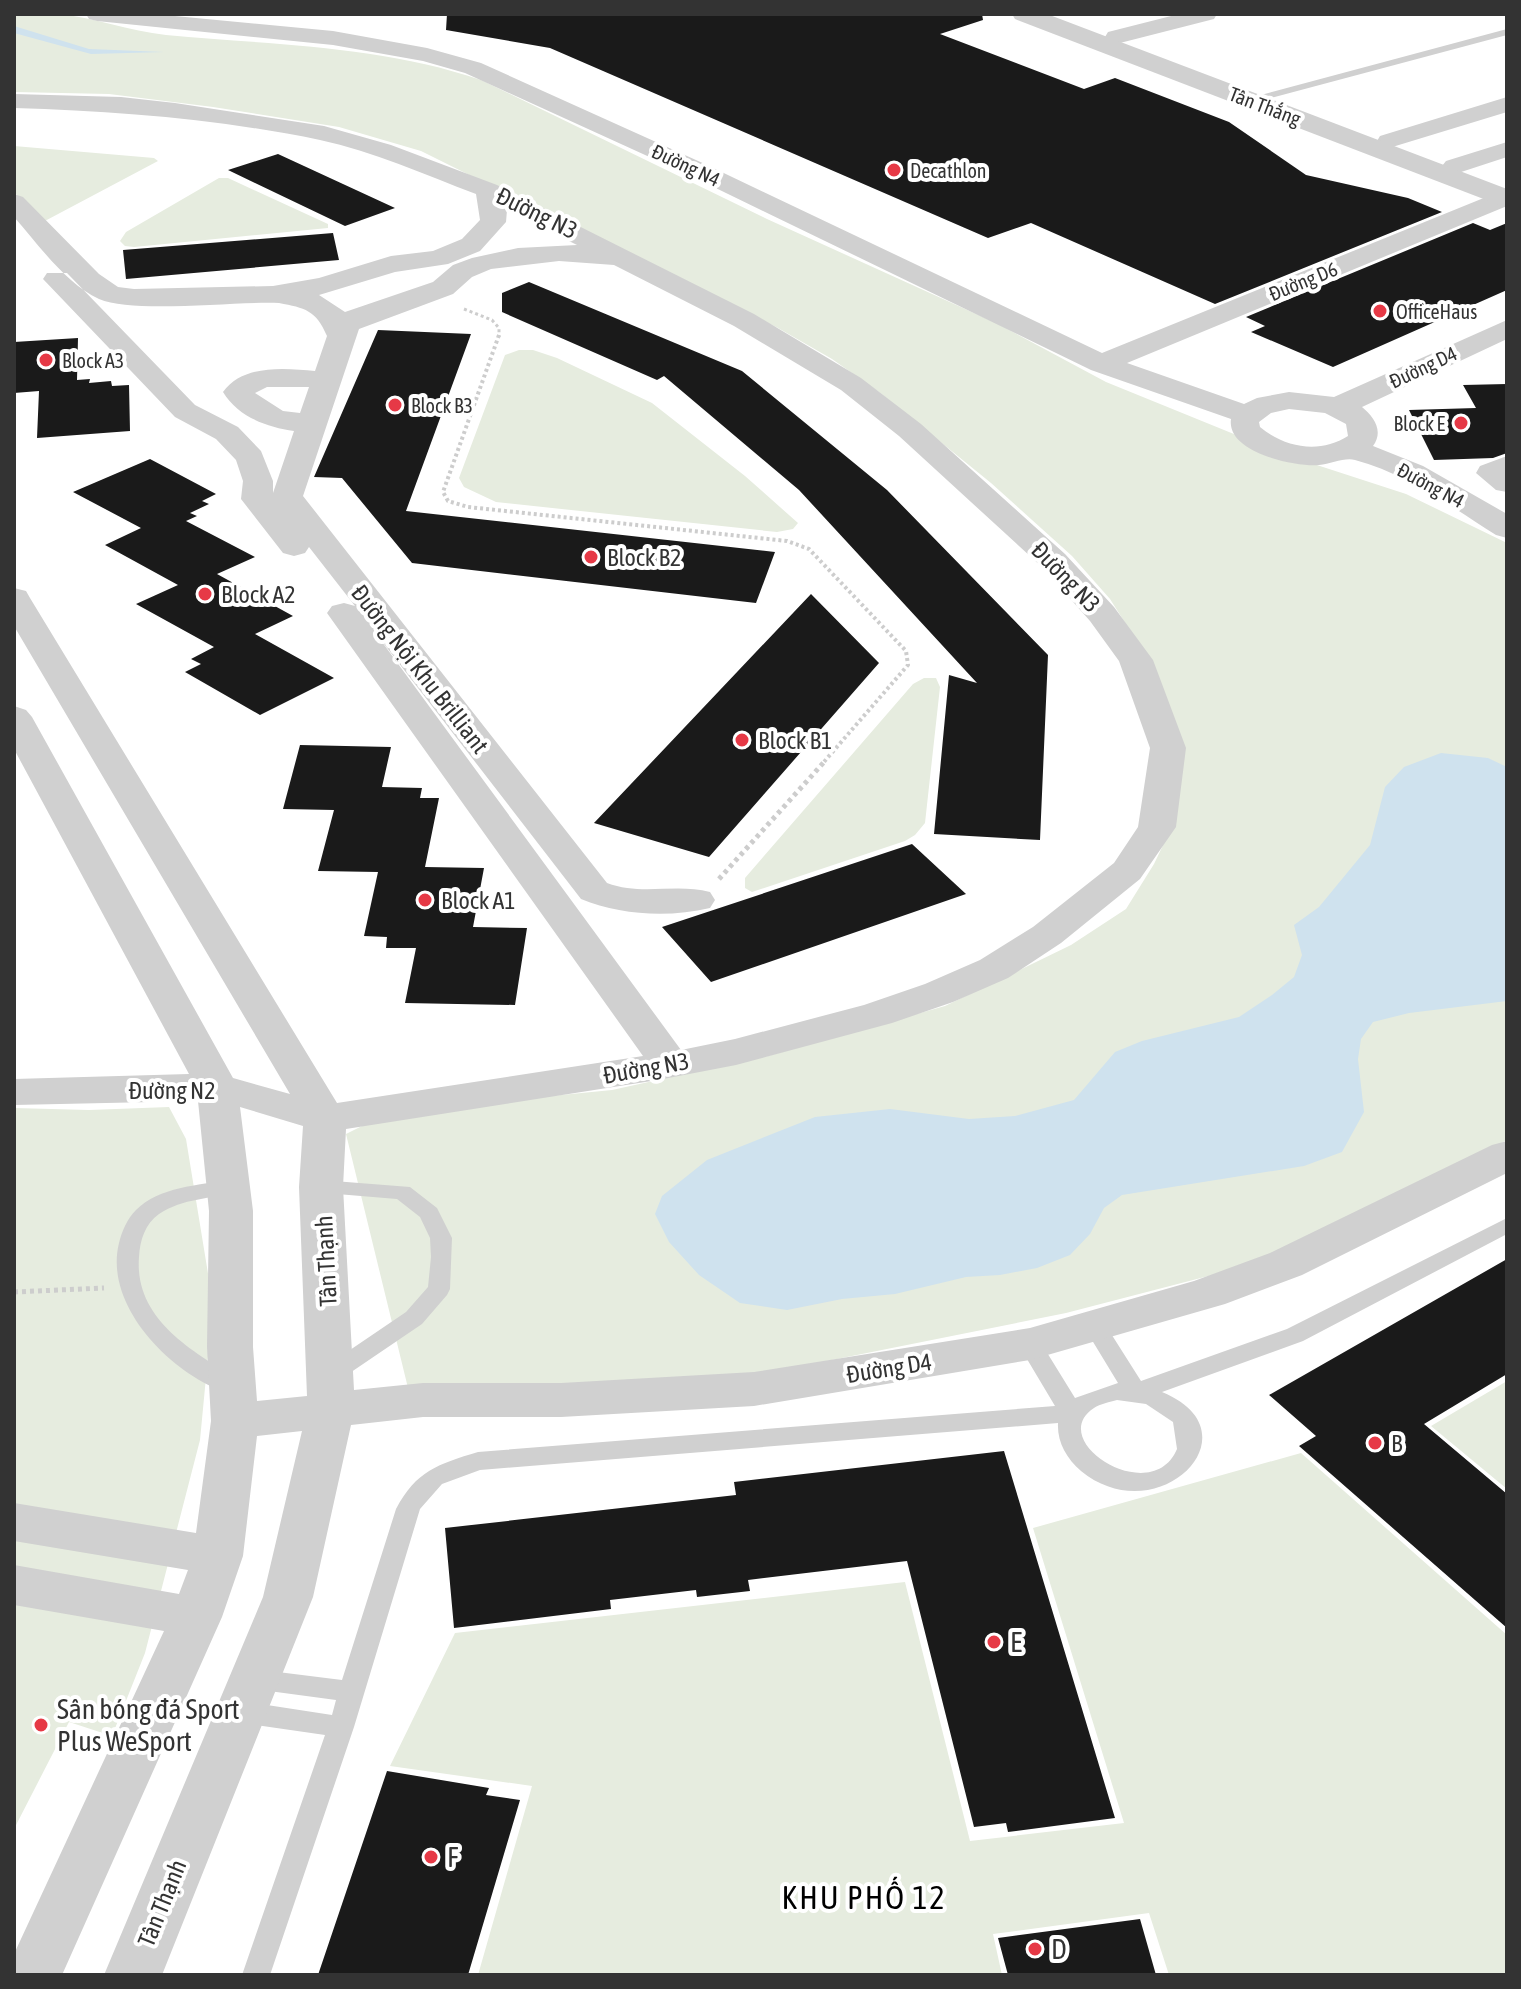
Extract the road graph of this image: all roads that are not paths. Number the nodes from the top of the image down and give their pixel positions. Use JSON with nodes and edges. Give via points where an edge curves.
{"nodes":[{"id":1,"x":97,"y":14,"type":"edge"},
{"id":2,"x":1024,"y":14,"type":"edge"},
{"id":3,"x":1057,"y":14,"type":"edge"},
{"id":4,"x":1206,"y":14,"type":"edge"},
{"id":5,"x":1507,"y":32,"type":"edge"},
{"id":6,"x":1116,"y":37,"type":"junction"},
{"id":7,"x":1267,"y":95,"type":"junction"},
{"id":8,"x":14,"y":101,"type":"edge"},
{"id":9,"x":1507,"y":104,"type":"edge"},
{"id":10,"x":1389,"y":141,"type":"junction"},
{"id":11,"x":1507,"y":149,"type":"edge"},
{"id":12,"x":1455,"y":166,"type":"junction"},
{"id":13,"x":488,"y":190,"type":"junction"},
{"id":14,"x":1506,"y":195,"type":"edge"},
{"id":15,"x":14,"y":202,"type":"edge"},
{"id":16,"x":14,"y":231,"type":"edge"},
{"id":17,"x":420,"y":260,"type":"junction"},
{"id":18,"x":630,"y":260,"type":"junction"},
{"id":19,"x":453,"y":279,"type":"junction"},
{"id":20,"x":334,"y":311,"type":"junction"},
{"id":21,"x":1507,"y":328,"type":"edge"},
{"id":22,"x":1101,"y":364,"type":"junction"},
{"id":23,"x":326,"y":380,"type":"junction"},
{"id":24,"x":1339,"y":406,"type":"junction"},
{"id":25,"x":1248,"y":415,"type":"junction"},
{"id":26,"x":312,"y":424,"type":"junction"},
{"id":27,"x":1351,"y":448,"type":"junction"},
{"id":28,"x":1507,"y":465,"type":"edge"},
{"id":29,"x":1507,"y":483,"type":"edge"},
{"id":30,"x":1507,"y":528,"type":"edge"},
{"id":31,"x":14,"y":598,"type":"edge"},
{"id":32,"x":14,"y":717,"type":"edge"},
{"id":33,"x":696,"y":900,"type":"road end"},
{"id":34,"x":670,"y":1064,"type":"junction"},
{"id":35,"x":217,"y":1087,"type":"junction"},
{"id":36,"x":14,"y":1092,"type":"edge"},
{"id":37,"x":325,"y":1118,"type":"junction"},
{"id":38,"x":1507,"y":1155,"type":"edge"},
{"id":39,"x":229,"y":1187,"type":"junction"},
{"id":40,"x":321,"y":1187,"type":"junction"},
{"id":41,"x":1507,"y":1225,"type":"edge"},
{"id":42,"x":1095,"y":1327,"type":"junction"},
{"id":43,"x":1030,"y":1344,"type":"junction"},
{"id":44,"x":1136,"y":1392,"type":"junction"},
{"id":45,"x":330,"y":1393,"type":"junction"},
{"id":46,"x":235,"y":1405,"type":"junction"},
{"id":47,"x":1072,"y":1413,"type":"junction"},
{"id":48,"x":14,"y":1522,"type":"edge"},
{"id":49,"x":218,"y":1556,"type":"junction"},
{"id":50,"x":14,"y":1585,"type":"edge"},
{"id":51,"x":196,"y":1617,"type":"junction"},
{"id":52,"x":352,"y":1692,"type":"junction"},
{"id":53,"x":247,"y":1696,"type":"junction"},
{"id":54,"x":341,"y":1727,"type":"junction"},
{"id":55,"x":33,"y":1975,"type":"edge"},
{"id":56,"x":133,"y":1975,"type":"edge"},
{"id":57,"x":256,"y":1975,"type":"edge"}],
"edges":[{"from":1,"to":22,"type":"street","name":"Đường N4","via":[[360,41],[473,68]]},
{"from":2,"to":14,"type":"street","name":"Tân Thắng"},
{"from":3,"to":6,"type":"street","name":"Tân Thắng"},
{"from":4,"to":6,"type":"street"},
{"from":5,"to":7,"type":"lane"},
{"from":6,"to":7,"type":"street","name":"Tân Thắng"},
{"from":7,"to":10,"type":"street","name":"Tân Thắng"},
{"from":8,"to":13,"type":"street","name":"Đường N3","via":[[121,104],[324,133]]},
{"from":9,"to":10,"type":"street"},
{"from":10,"to":12,"type":"street","name":"Tân Thắng"},
{"from":11,"to":12,"type":"street"},
{"from":12,"to":14,"type":"street","name":"Tân Thắng"},
{"from":13,"to":17,"type":"street","via":[[494,211],[489,230],[460,250]]},
{"from":13,"to":18,"type":"street","name":"Đường N3"},
{"from":14,"to":22,"type":"street","name":"Đường D6"},
{"from":15,"to":20,"type":"street","via":[[107,293],[137,298],[269,293]]},
{"from":16,"to":34,"type":"street","via":[[185,411],[227,433],[250,457],[257,499]]},
{"from":17,"to":19,"type":"street","via":[[447,266]]},
{"from":17,"to":20,"type":"street","via":[[391,264]]},
{"from":18,"to":19,"type":"street","via":[[584,254],[527,256],[477,264]]},
{"from":18,"to":34,"type":"street","name":"Đường N3","via":[[851,384],[921,439],[1054,561],[1102,614],[1136,660],[1168,748],[1157,827],[1127,871],[1047,935],[994,969],[878,1014]]},
{"from":19,"to":20,"type":"street","via":[[427,293]]},
{"from":20,"to":23,"type":"street","name":"Đường Nội Khu Brilliant"},
{"from":21,"to":24,"type":"street","name":"Đường D4"},
{"from":22,"to":25,"type":"street","name":"Đường N4"},
{"from":23,"to":26,"type":"street","name":"Đường Nội Khu Brilliant"},
{"from":23,"to":26,"type":"street","via":[[259,380],[238,392],[275,419]]},
{"from":24,"to":25,"type":"street","via":[[1277,401]]},
{"from":24,"to":27,"type":"street","via":[[1365,430]]},
{"from":25,"to":27,"type":"street","via":[[1246,430],[1268,447],[1305,455]]},
{"from":26,"to":33,"type":"street","name":"Đường Nội Khu Brilliant","via":[[287,497],[594,891],[632,903]]},
{"from":27,"to":30,"type":"street","name":"Đường N4"},
{"from":28,"to":29,"type":"street","via":[[1491,473]]},
{"from":31,"to":37,"type":"street"},
{"from":32,"to":35,"type":"street"},
{"from":34,"to":37,"type":"street","name":"Đường N3"},
{"from":35,"to":36,"type":"street","name":"Đường N2"},
{"from":35,"to":37,"type":"street","name":"Đường N2"},
{"from":35,"to":39,"type":"street"},
{"from":37,"to":40,"type":"street","name":"Tân Thạnh"},
{"from":38,"to":42,"type":"street","name":"Đường D4","via":[[1286,1264]]},
{"from":39,"to":46,"type":"street"},
{"from":39,"to":46,"type":"lane","via":[[176,1196],[143,1216],[131,1236],[129,1288],[169,1345]]},
{"from":40,"to":45,"type":"street","name":"Tân Thạnh"},
{"from":40,"to":45,"type":"lane","via":[[402,1192],[429,1213],[441,1238],[442,1257],[439,1289]]},
{"from":41,"to":44,"type":"lane","via":[[1295,1335]]},
{"from":42,"to":43,"type":"street","name":"Đường D4"},
{"from":42,"to":44,"type":"lane"},
{"from":43,"to":45,"type":"street","name":"Đường D4","via":[[754,1389],[561,1400],[423,1400]]},
{"from":43,"to":47,"type":"lane"},
{"from":44,"to":47,"type":"lane","via":[[1098,1395]]},
{"from":44,"to":47,"type":"lane","via":[[1171,1406],[1190,1433],[1183,1462],[1170,1473],[1131,1482],[1092,1469],[1069,1442]]},
{"from":45,"to":46,"type":"street","name":"Đường D4"},
{"from":45,"to":53,"type":"street","name":"Tân Thạnh","via":[[288,1597]]},
{"from":46,"to":49,"type":"street"},
{"from":47,"to":52,"type":"lane","via":[[500,1459],[454,1468],[433,1478],[408,1509]]},
{"from":48,"to":49,"type":"street"},
{"from":49,"to":51,"type":"street"},
{"from":50,"to":51,"type":"street"},
{"from":51,"to":55,"type":"street"},
{"from":52,"to":53,"type":"lane"},
{"from":52,"to":54,"type":"lane"},
{"from":53,"to":54,"type":"lane"},
{"from":53,"to":56,"type":"street","name":"Tân Thạnh"},
{"from":54,"to":57,"type":"lane"}]}
